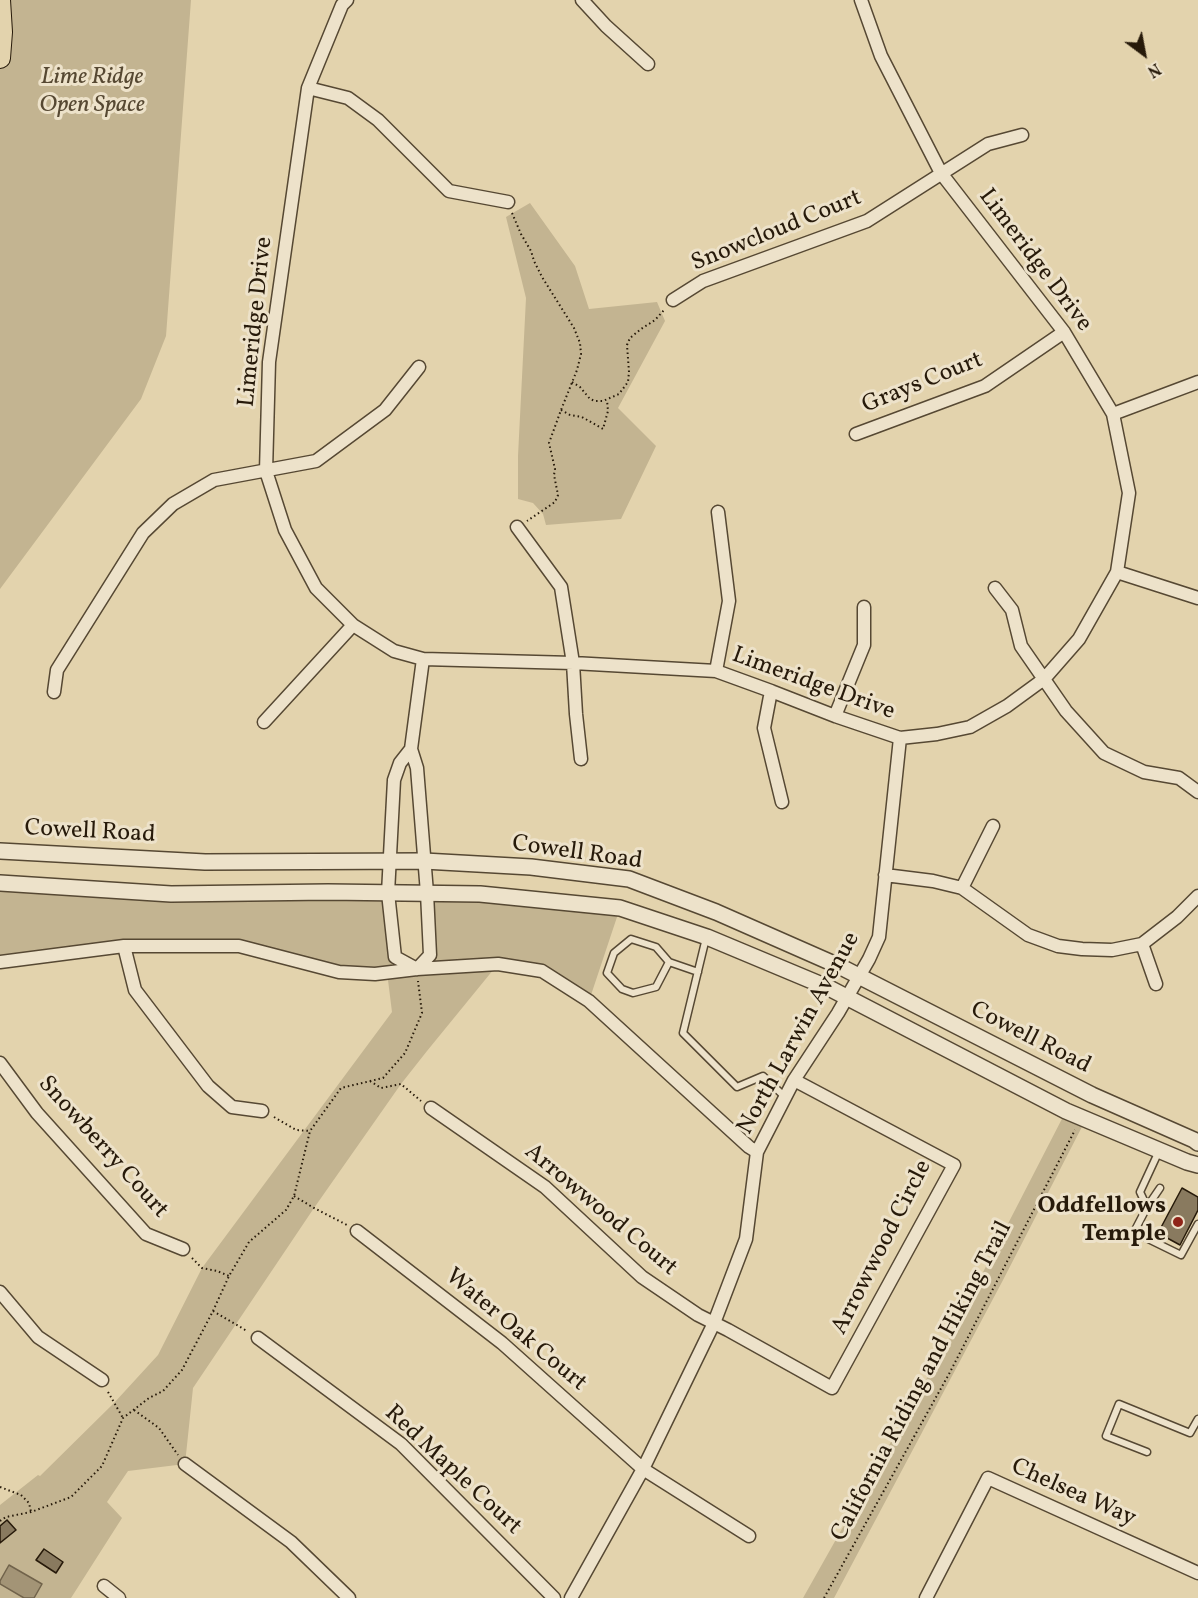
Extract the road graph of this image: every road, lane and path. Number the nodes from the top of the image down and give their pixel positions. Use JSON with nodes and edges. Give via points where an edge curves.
{"nodes":[{"id":1,"x":0,"y":0,"type":"edge"},
{"id":2,"x":347,"y":0,"type":"edge"},
{"id":3,"x":582,"y":0,"type":"edge"},
{"id":4,"x":861,"y":0,"type":"edge"},
{"id":5,"x":0,"y":58,"type":"edge"},
{"id":6,"x":648,"y":64,"type":"dead end"},
{"id":7,"x":308,"y":88,"type":"junction"},
{"id":8,"x":1023,"y":135,"type":"dead end"},
{"id":9,"x":941,"y":173,"type":"junction"},
{"id":10,"x":508,"y":202,"type":"joint"},
{"id":11,"x":673,"y":300,"type":"joint"},
{"id":12,"x":1064,"y":332,"type":"junction"},
{"id":13,"x":418,"y":367,"type":"dead end"},
{"id":14,"x":572,"y":382,"type":"junction"},
{"id":15,"x":1198,"y":382,"type":"edge"},
{"id":16,"x":608,"y":400,"type":"junction"},
{"id":17,"x":561,"y":410,"type":"junction"},
{"id":18,"x":1113,"y":414,"type":"junction"},
{"id":19,"x":856,"y":434,"type":"dead end"},
{"id":20,"x":266,"y":471,"type":"junction"},
{"id":21,"x":718,"y":512,"type":"dead end"},
{"id":22,"x":517,"y":527,"type":"joint"},
{"id":23,"x":1117,"y":572,"type":"junction"},
{"id":24,"x":995,"y":588,"type":"dead end"},
{"id":25,"x":1198,"y":598,"type":"edge"},
{"id":26,"x":864,"y":607,"type":"dead end"},
{"id":27,"x":353,"y":625,"type":"junction"},
{"id":28,"x":423,"y":659,"type":"junction"},
{"id":29,"x":573,"y":663,"type":"junction"},
{"id":30,"x":716,"y":671,"type":"junction"},
{"id":31,"x":1044,"y":679,"type":"junction"},
{"id":32,"x":771,"y":691,"type":"junction"},
{"id":33,"x":54,"y":692,"type":"dead end"},
{"id":34,"x":835,"y":716,"type":"junction"},
{"id":35,"x":264,"y":722,"type":"dead end"},
{"id":36,"x":900,"y":738,"type":"junction"},
{"id":37,"x":411,"y":749,"type":"junction"},
{"id":38,"x":581,"y":759,"type":"dead end"},
{"id":39,"x":1198,"y":792,"type":"edge"},
{"id":40,"x":782,"y":802,"type":"dead end"},
{"id":41,"x":993,"y":826,"type":"dead end"},
{"id":42,"x":0,"y":851,"type":"edge"},
{"id":43,"x":391,"y":861,"type":"junction"},
{"id":44,"x":424,"y":861,"type":"junction"},
{"id":45,"x":885,"y":875,"type":"junction"},
{"id":46,"x":0,"y":883,"type":"edge"},
{"id":47,"x":963,"y":888,"type":"junction"},
{"id":48,"x":388,"y":893,"type":"junction"},
{"id":49,"x":427,"y":893,"type":"junction"},
{"id":50,"x":1198,"y":896,"type":"edge"},
{"id":51,"x":707,"y":937,"type":"junction"},
{"id":52,"x":1142,"y":944,"type":"junction"},
{"id":53,"x":124,"y":946,"type":"junction"},
{"id":54,"x":0,"y":962,"type":"edge"},
{"id":55,"x":669,"y":962,"type":"junction"},
{"id":56,"x":417,"y":969,"type":"junction"},
{"id":57,"x":698,"y":972,"type":"junction"},
{"id":58,"x":859,"y":976,"type":"junction"},
{"id":59,"x":1156,"y":984,"type":"dead end"},
{"id":60,"x":847,"y":996,"type":"junction"},
{"id":61,"x":0,"y":1063,"type":"edge"},
{"id":62,"x":794,"y":1080,"type":"junction"},
{"id":63,"x":370,"y":1081,"type":"junction"},
{"id":64,"x":785,"y":1098,"type":"junction"},
{"id":65,"x":431,"y":1108,"type":"joint"},
{"id":66,"x":262,"y":1110,"type":"joint"},
{"id":67,"x":1082,"y":1116,"type":"junction"},
{"id":68,"x":310,"y":1131,"type":"junction"},
{"id":69,"x":1198,"y":1143,"type":"edge"},
{"id":70,"x":1160,"y":1150,"type":"junction"},
{"id":71,"x":757,"y":1152,"type":"junction"},
{"id":72,"x":1198,"y":1165,"type":"edge"},
{"id":73,"x":1160,"y":1188,"type":"dead end"},
{"id":74,"x":294,"y":1196,"type":"junction"},
{"id":75,"x":1148,"y":1207,"type":"junction"},
{"id":76,"x":1198,"y":1224,"type":"edge"},
{"id":77,"x":357,"y":1231,"type":"joint"},
{"id":78,"x":183,"y":1249,"type":"joint"},
{"id":79,"x":229,"y":1276,"type":"junction"},
{"id":80,"x":0,"y":1292,"type":"edge"},
{"id":81,"x":213,"y":1311,"type":"junction"},
{"id":82,"x":714,"y":1323,"type":"junction"},
{"id":83,"x":258,"y":1338,"type":"joint"},
{"id":84,"x":102,"y":1380,"type":"joint"},
{"id":85,"x":134,"y":1410,"type":"junction"},
{"id":86,"x":123,"y":1418,"type":"junction"},
{"id":87,"x":1198,"y":1419,"type":"edge"},
{"id":88,"x":1147,"y":1452,"type":"dead end"},
{"id":89,"x":185,"y":1464,"type":"joint"},
{"id":90,"x":643,"y":1468,"type":"junction"},
{"id":91,"x":0,"y":1487,"type":"edge"},
{"id":92,"x":31,"y":1512,"type":"junction"},
{"id":93,"x":0,"y":1521,"type":"edge"},
{"id":94,"x":749,"y":1536,"type":"dead end"},
{"id":95,"x":1198,"y":1573,"type":"edge"},
{"id":96,"x":104,"y":1586,"type":"dead end"},
{"id":97,"x":119,"y":1598,"type":"edge"},
{"id":98,"x":349,"y":1598,"type":"edge"},
{"id":99,"x":554,"y":1598,"type":"edge"},
{"id":100,"x":572,"y":1598,"type":"edge"},
{"id":101,"x":824,"y":1598,"type":"edge"},
{"id":102,"x":926,"y":1598,"type":"edge"}],
"edges":[{"from":1,"to":5,"type":"highway"},
{"from":2,"to":7,"type":"street","name":"Limeridge Drive"},
{"from":3,"to":6,"type":"street"},
{"from":4,"to":9,"type":"street","name":"Limeridge Drive","via":[[881,56]]},
{"from":7,"to":10,"type":"street","via":[[348,98],[378,120],[449,191]]},
{"from":7,"to":20,"type":"street","name":"Limeridge Drive","via":[[269,362]]},
{"from":8,"to":9,"type":"street","name":"Snowcloud Court","via":[[988,144]]},
{"from":9,"to":11,"type":"street","name":"Snowcloud Court","via":[[867,220],[703,281]]},
{"from":9,"to":12,"type":"street","name":"Limeridge Drive"},
{"from":10,"to":14,"type":"path","via":[[542,277],[580,343],[581,354]]},
{"from":11,"to":16,"type":"path","via":[[655,320],[630,338],[628,382]]},
{"from":12,"to":18,"type":"street","name":"Limeridge Drive"},
{"from":12,"to":19,"type":"street","name":"Grays Court","via":[[985,386]]},
{"from":13,"to":20,"type":"street","via":[[385,410],[316,461]]},
{"from":14,"to":16,"type":"path","via":[[595,402]]},
{"from":14,"to":17,"type":"path"},
{"from":15,"to":18,"type":"street"},
{"from":16,"to":17,"type":"path","via":[[603,429]]},
{"from":17,"to":22,"type":"path","via":[[549,443],[558,495],[555,502]]},
{"from":18,"to":23,"type":"street","name":"Limeridge Drive","via":[[1129,493]]},
{"from":20,"to":27,"type":"street","name":"Limeridge Drive","via":[[285,530],[316,588]]},
{"from":20,"to":33,"type":"street","via":[[214,480],[173,504],[143,533],[57,670]]},
{"from":21,"to":30,"type":"street","via":[[729,601]]},
{"from":22,"to":29,"type":"street","via":[[561,587]]},
{"from":23,"to":25,"type":"street"},
{"from":23,"to":31,"type":"street","name":"Limeridge Drive","via":[[1079,639]]},
{"from":24,"to":31,"type":"street","via":[[1012,610],[1021,646]]},
{"from":26,"to":34,"type":"street","via":[[864,645]]},
{"from":27,"to":28,"type":"street","name":"Limeridge Drive","via":[[394,651]]},
{"from":27,"to":35,"type":"street"},
{"from":28,"to":29,"type":"street","name":"Limeridge Drive"},
{"from":28,"to":37,"type":"street"},
{"from":29,"to":30,"type":"street","name":"Limeridge Drive"},
{"from":29,"to":38,"type":"street"},
{"from":30,"to":32,"type":"street","name":"Limeridge Drive"},
{"from":31,"to":36,"type":"street","name":"Limeridge Drive","via":[[970,727]]},
{"from":31,"to":39,"type":"street","via":[[1066,711],[1104,753],[1144,772],[1179,778]]},
{"from":32,"to":34,"type":"street","name":"Limeridge Drive"},
{"from":32,"to":40,"type":"street","via":[[764,728]]},
{"from":34,"to":36,"type":"street","name":"Limeridge Drive"},
{"from":36,"to":45,"type":"street","name":"North Larwin Avenue"},
{"from":37,"to":43,"type":"street","via":[[394,780]]},
{"from":37,"to":44,"type":"street","via":[[417,768]]},
{"from":41,"to":47,"type":"street"},
{"from":42,"to":43,"type":"street","name":"Cowell Road","via":[[206,862]]},
{"from":43,"to":44,"type":"street","name":"Cowell Road"},
{"from":43,"to":48,"type":"street"},
{"from":44,"to":49,"type":"street"},
{"from":44,"to":58,"type":"street","name":"Cowell Road","via":[[531,867],[629,879],[716,912]]},
{"from":45,"to":47,"type":"street"},
{"from":45,"to":58,"type":"street","name":"North Larwin Avenue","via":[[879,937]]},
{"from":46,"to":48,"type":"street","name":"Cowell Road","via":[[171,894]]},
{"from":47,"to":52,"type":"street","via":[[1028,934],[1058,946],[1112,950]]},
{"from":48,"to":49,"type":"street","name":"Cowell Road"},
{"from":48,"to":56,"type":"street","via":[[394,957]]},
{"from":49,"to":51,"type":"street","name":"Cowell Road","via":[[480,894],[620,908]]},
{"from":49,"to":56,"type":"street","via":[[430,955]]},
{"from":50,"to":52,"type":"street"},
{"from":51,"to":57,"type":"lane"},
{"from":51,"to":60,"type":"street","name":"Cowell Road"},
{"from":52,"to":59,"type":"street"},
{"from":53,"to":54,"type":"street"},
{"from":53,"to":56,"type":"street","via":[[239,946],[339,972],[375,974]]},
{"from":53,"to":66,"type":"street","via":[[135,990],[208,1086],[232,1107]]},
{"from":55,"to":55,"type":"lane","via":[[656,987],[633,993],[622,989],[607,973],[614,953],[631,939],[656,947]]},
{"from":55,"to":57,"type":"lane"},
{"from":56,"to":63,"type":"path","via":[[422,1013],[405,1053],[383,1078]]},
{"from":56,"to":71,"type":"street","via":[[498,964],[542,970],[589,1001]]},
{"from":57,"to":64,"type":"lane","via":[[683,1033],[737,1087],[763,1076]]},
{"from":58,"to":60,"type":"street","name":"North Larwin Avenue"},
{"from":58,"to":69,"type":"street","name":"Cowell Road","via":[[1092,1095]]},
{"from":60,"to":62,"type":"street","name":"North Larwin Avenue"},
{"from":60,"to":67,"type":"street","name":"Cowell Road"},
{"from":61,"to":78,"type":"street","name":"Snowberry Court","via":[[37,1113],[146,1234]]},
{"from":62,"to":64,"type":"street","name":"North Larwin Avenue"},
{"from":62,"to":82,"type":"street","name":"Arrowwood Circle","via":[[954,1166],[832,1388]]},
{"from":63,"to":65,"type":"path","via":[[381,1088],[401,1084]]},
{"from":63,"to":68,"type":"path","via":[[341,1088]]},
{"from":64,"to":71,"type":"street","name":"North Larwin Avenue"},
{"from":65,"to":82,"type":"street","name":"Arrowwood Court","via":[[545,1187],[642,1276]]},
{"from":66,"to":68,"type":"path","via":[[296,1130]]},
{"from":67,"to":70,"type":"street","name":"Cowell Road"},
{"from":67,"to":101,"type":"path","name":"California Riding and Hiking Trail","via":[[949,1374]]},
{"from":68,"to":74,"type":"path"},
{"from":70,"to":72,"type":"street","name":"Cowell Road"},
{"from":70,"to":75,"type":"lane","via":[[1140,1192]]},
{"from":71,"to":82,"type":"street","name":"North Larwin Avenue","via":[[746,1239]]},
{"from":73,"to":75,"type":"lane"},
{"from":74,"to":77,"type":"path"},
{"from":74,"to":79,"type":"path","via":[[286,1210],[249,1242]]},
{"from":75,"to":76,"type":"lane","via":[[1134,1232],[1181,1255]]},
{"from":77,"to":90,"type":"street","name":"Water Oak Court","via":[[501,1343]]},
{"from":78,"to":79,"type":"path","via":[[202,1268]]},
{"from":79,"to":81,"type":"path"},
{"from":80,"to":84,"type":"street","via":[[38,1337]]},
{"from":81,"to":83,"type":"path"},
{"from":81,"to":85,"type":"path","via":[[182,1370],[163,1391]]},
{"from":82,"to":90,"type":"street","name":"North Larwin Avenue"},
{"from":83,"to":99,"type":"street","name":"Red Maple Court","via":[[401,1444]]},
{"from":84,"to":86,"type":"path"},
{"from":85,"to":86,"type":"path"},
{"from":85,"to":89,"type":"path","via":[[159,1428]]},
{"from":86,"to":92,"type":"path","via":[[102,1466],[71,1497]]},
{"from":87,"to":88,"type":"lane","via":[[1191,1433],[1119,1404],[1107,1436]]},
{"from":89,"to":98,"type":"street","via":[[291,1542]]},
{"from":90,"to":94,"type":"street","name":"Water Oak Court"},
{"from":90,"to":100,"type":"street","name":"North Larwin Avenue"},
{"from":91,"to":92,"type":"path","via":[[21,1495]]},
{"from":92,"to":93,"type":"path","via":[[6,1516]]},
{"from":95,"to":102,"type":"street","name":"Chelsea Way","via":[[988,1479]]},
{"from":96,"to":97,"type":"street"}]}
